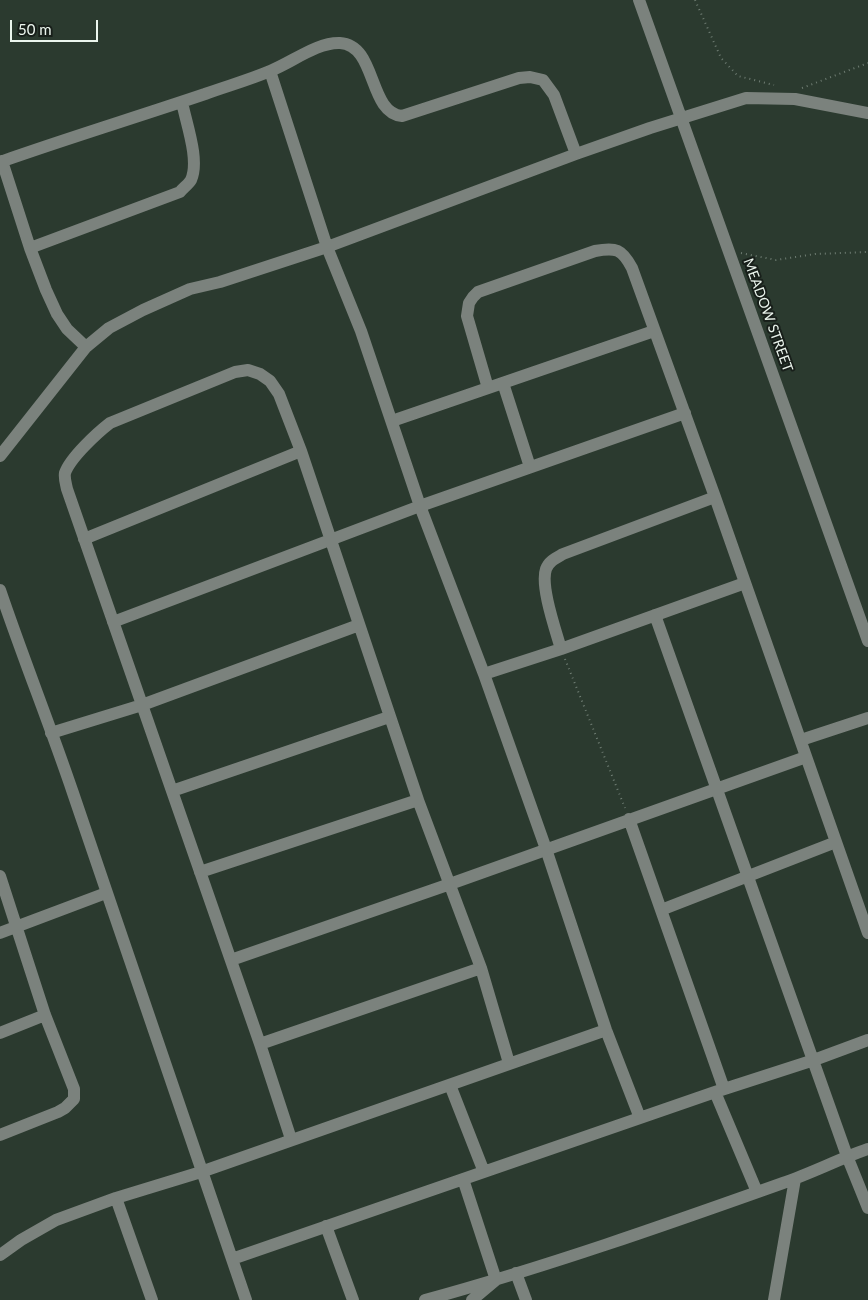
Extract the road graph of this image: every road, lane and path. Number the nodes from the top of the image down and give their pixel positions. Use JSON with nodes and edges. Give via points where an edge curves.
{"nodes":[{"id":1,"x":639,"y":0,"type":"edge"},
{"id":2,"x":695,"y":0,"type":"edge"},
{"id":3,"x":868,"y":63,"type":"edge"},
{"id":4,"x":270,"y":71,"type":"junction"},
{"id":5,"x":775,"y":86,"type":"dead end"},
{"id":6,"x":794,"y":91,"type":"dead end"},
{"id":7,"x":182,"y":102,"type":"junction"},
{"id":8,"x":868,"y":113,"type":"edge"},
{"id":9,"x":681,"y":118,"type":"junction"},
{"id":10,"x":576,"y":154,"type":"junction"},
{"id":11,"x":1,"y":162,"type":"edge"},
{"id":12,"x":326,"y":247,"type":"junction"},
{"id":13,"x":30,"y":248,"type":"junction"},
{"id":14,"x":729,"y":251,"type":"junction"},
{"id":15,"x":868,"y":252,"type":"edge"},
{"id":16,"x":654,"y":331,"type":"junction"},
{"id":17,"x":86,"y":347,"type":"junction"},
{"id":18,"x":503,"y":383,"type":"junction"},
{"id":19,"x":488,"y":388,"type":"junction"},
{"id":20,"x":684,"y":413,"type":"junction"},
{"id":21,"x":392,"y":421,"type":"junction"},
{"id":22,"x":301,"y":451,"type":"junction"},
{"id":23,"x":0,"y":456,"type":"edge"},
{"id":24,"x":530,"y":468,"type":"junction"},
{"id":25,"x":715,"y":497,"type":"junction"},
{"id":26,"x":420,"y":506,"type":"junction"},
{"id":27,"x":84,"y":539,"type":"junction"},
{"id":28,"x":331,"y":540,"type":"junction"},
{"id":29,"x":746,"y":583,"type":"junction"},
{"id":30,"x":0,"y":590,"type":"edge"},
{"id":31,"x":655,"y":615,"type":"junction"},
{"id":32,"x":113,"y":622,"type":"junction"},
{"id":33,"x":359,"y":626,"type":"junction"},
{"id":34,"x":868,"y":641,"type":"edge"},
{"id":35,"x":561,"y":649,"type":"junction"},
{"id":36,"x":484,"y":674,"type":"junction"},
{"id":37,"x":142,"y":705,"type":"junction"},
{"id":38,"x":390,"y":717,"type":"junction"},
{"id":39,"x":868,"y":718,"type":"edge"},
{"id":40,"x":51,"y":733,"type":"junction"},
{"id":41,"x":801,"y":740,"type":"junction"},
{"id":42,"x":806,"y":757,"type":"junction"},
{"id":43,"x":716,"y":790,"type":"junction"},
{"id":44,"x":172,"y":791,"type":"junction"},
{"id":45,"x":418,"y":800,"type":"junction"},
{"id":46,"x":629,"y":820,"type":"junction"},
{"id":47,"x":836,"y":842,"type":"junction"},
{"id":48,"x":546,"y":849,"type":"junction"},
{"id":49,"x":200,"y":872,"type":"junction"},
{"id":50,"x":0,"y":876,"type":"edge"},
{"id":51,"x":747,"y":877,"type":"junction"},
{"id":52,"x":450,"y":884,"type":"junction"},
{"id":53,"x":106,"y":893,"type":"junction"},
{"id":54,"x":661,"y":910,"type":"junction"},
{"id":55,"x":16,"y":927,"type":"junction"},
{"id":56,"x":0,"y":933,"type":"edge"},
{"id":57,"x":868,"y":933,"type":"edge"},
{"id":58,"x":230,"y":960,"type":"junction"},
{"id":59,"x":481,"y":968,"type":"junction"},
{"id":60,"x":45,"y":1015,"type":"junction"},
{"id":61,"x":606,"y":1030,"type":"junction"},
{"id":62,"x":0,"y":1033,"type":"edge"},
{"id":63,"x":868,"y":1040,"type":"edge"},
{"id":64,"x":260,"y":1044,"type":"junction"},
{"id":65,"x":814,"y":1060,"type":"junction"},
{"id":66,"x":509,"y":1063,"type":"junction"},
{"id":67,"x":450,"y":1085,"type":"junction"},
{"id":68,"x":719,"y":1090,"type":"junction"},
{"id":69,"x":640,"y":1118,"type":"junction"},
{"id":70,"x":0,"y":1135,"type":"edge"},
{"id":71,"x":291,"y":1140,"type":"junction"},
{"id":72,"x":868,"y":1149,"type":"edge"},
{"id":73,"x":847,"y":1156,"type":"junction"},
{"id":74,"x":201,"y":1172,"type":"junction"},
{"id":75,"x":484,"y":1172,"type":"junction"},
{"id":76,"x":463,"y":1179,"type":"junction"},
{"id":77,"x":795,"y":1179,"type":"junction"},
{"id":78,"x":757,"y":1192,"type":"junction"},
{"id":79,"x":116,"y":1198,"type":"junction"},
{"id":80,"x":868,"y":1208,"type":"edge"},
{"id":81,"x":326,"y":1226,"type":"junction"},
{"id":82,"x":0,"y":1256,"type":"edge"},
{"id":83,"x":232,"y":1259,"type":"junction"},
{"id":84,"x":516,"y":1273,"type":"junction"},
{"id":85,"x":496,"y":1280,"type":"junction"},
{"id":86,"x":152,"y":1300,"type":"edge"},
{"id":87,"x":246,"y":1300,"type":"edge"},
{"id":88,"x":353,"y":1300,"type":"edge"},
{"id":89,"x":425,"y":1300,"type":"edge"},
{"id":90,"x":472,"y":1300,"type":"edge"},
{"id":91,"x":526,"y":1300,"type":"edge"},
{"id":92,"x":774,"y":1300,"type":"edge"}],
"edges":[{"from":1,"to":9,"type":"street","name":"MEADOW STREET"},
{"from":2,"to":5,"type":"path","via":[[721,58],[738,76]]},
{"from":3,"to":6,"type":"path"},
{"from":4,"to":7,"type":"street"},
{"from":4,"to":10,"type":"street","via":[[324,45],[349,45],[359,51],[387,109],[402,116],[519,78],[538,78],[554,95]]},
{"from":4,"to":12,"type":"street"},
{"from":7,"to":11,"type":"street"},
{"from":7,"to":13,"type":"street","via":[[194,170],[190,182],[180,192]]},
{"from":8,"to":9,"type":"street","via":[[795,99],[754,98],[726,103]]},
{"from":9,"to":10,"type":"street"},
{"from":9,"to":14,"type":"street","name":"MEADOW STREET"},
{"from":10,"to":12,"type":"street"},
{"from":11,"to":13,"type":"street"},
{"from":12,"to":17,"type":"street","via":[[169,297],[109,328]]},
{"from":12,"to":21,"type":"street","via":[[361,331]]},
{"from":13,"to":17,"type":"street","via":[[57,314]]},
{"from":14,"to":15,"type":"path","via":[[776,260],[815,254]]},
{"from":14,"to":34,"type":"street","name":"MEADOW STREET"},
{"from":16,"to":18,"type":"street"},
{"from":16,"to":19,"type":"street","via":[[626,256],[609,248],[579,256],[478,292],[472,297],[467,316]]},
{"from":16,"to":20,"type":"street"},
{"from":17,"to":23,"type":"street"},
{"from":18,"to":19,"type":"street"},
{"from":18,"to":24,"type":"street"},
{"from":19,"to":21,"type":"street"},
{"from":20,"to":24,"type":"street"},
{"from":20,"to":25,"type":"street"},
{"from":21,"to":26,"type":"street"},
{"from":22,"to":27,"type":"street"},
{"from":22,"to":27,"type":"street","via":[[279,394],[260,374],[248,370],[236,372],[167,399],[110,423],[96,434],[65,474]]},
{"from":22,"to":28,"type":"street"},
{"from":24,"to":26,"type":"street"},
{"from":25,"to":29,"type":"street"},
{"from":25,"to":35,"type":"street","via":[[550,561],[544,582]]},
{"from":26,"to":28,"type":"street"},
{"from":26,"to":36,"type":"street"},
{"from":27,"to":32,"type":"street"},
{"from":28,"to":32,"type":"street"},
{"from":28,"to":33,"type":"street"},
{"from":29,"to":31,"type":"street"},
{"from":29,"to":41,"type":"street"},
{"from":30,"to":40,"type":"street"},
{"from":31,"to":35,"type":"street"},
{"from":31,"to":43,"type":"street"},
{"from":32,"to":37,"type":"street"},
{"from":33,"to":37,"type":"street"},
{"from":33,"to":38,"type":"street"},
{"from":35,"to":36,"type":"street"},
{"from":35,"to":46,"type":"path"},
{"from":36,"to":48,"type":"street"},
{"from":37,"to":40,"type":"street"},
{"from":37,"to":44,"type":"street"},
{"from":38,"to":44,"type":"street"},
{"from":38,"to":45,"type":"street"},
{"from":39,"to":41,"type":"street"},
{"from":40,"to":53,"type":"street"},
{"from":41,"to":42,"type":"street"},
{"from":42,"to":43,"type":"street"},
{"from":42,"to":47,"type":"street"},
{"from":43,"to":46,"type":"street"},
{"from":43,"to":51,"type":"street"},
{"from":44,"to":49,"type":"street"},
{"from":45,"to":49,"type":"street"},
{"from":45,"to":52,"type":"street"},
{"from":46,"to":48,"type":"street"},
{"from":46,"to":54,"type":"street"},
{"from":47,"to":51,"type":"street"},
{"from":47,"to":57,"type":"street"},
{"from":48,"to":52,"type":"street"},
{"from":48,"to":61,"type":"street"},
{"from":49,"to":58,"type":"street"},
{"from":50,"to":55,"type":"street"},
{"from":51,"to":54,"type":"street"},
{"from":51,"to":65,"type":"street"},
{"from":52,"to":58,"type":"street"},
{"from":52,"to":59,"type":"street"},
{"from":53,"to":55,"type":"street"},
{"from":53,"to":74,"type":"street"},
{"from":54,"to":68,"type":"street"},
{"from":55,"to":56,"type":"street"},
{"from":55,"to":60,"type":"street"},
{"from":58,"to":64,"type":"street"},
{"from":59,"to":64,"type":"street"},
{"from":59,"to":66,"type":"street"},
{"from":60,"to":62,"type":"street"},
{"from":60,"to":70,"type":"street","via":[[74,1089],[74,1100],[58,1112]]},
{"from":61,"to":66,"type":"street"},
{"from":61,"to":69,"type":"street"},
{"from":63,"to":65,"type":"street"},
{"from":64,"to":71,"type":"street"},
{"from":65,"to":68,"type":"street"},
{"from":65,"to":73,"type":"street"},
{"from":66,"to":67,"type":"street"},
{"from":67,"to":71,"type":"street"},
{"from":67,"to":75,"type":"street"},
{"from":68,"to":69,"type":"street"},
{"from":68,"to":78,"type":"street"},
{"from":69,"to":75,"type":"street"},
{"from":71,"to":74,"type":"street"},
{"from":72,"to":73,"type":"street"},
{"from":73,"to":77,"type":"street"},
{"from":73,"to":80,"type":"street"},
{"from":74,"to":79,"type":"street"},
{"from":74,"to":83,"type":"street"},
{"from":75,"to":76,"type":"street"},
{"from":76,"to":81,"type":"street"},
{"from":76,"to":85,"type":"street"},
{"from":77,"to":78,"type":"street"},
{"from":77,"to":92,"type":"street"},
{"from":78,"to":84,"type":"street"},
{"from":79,"to":82,"type":"street","via":[[56,1220]]},
{"from":79,"to":86,"type":"street"},
{"from":81,"to":83,"type":"street"},
{"from":81,"to":88,"type":"street"},
{"from":83,"to":87,"type":"street"},
{"from":84,"to":85,"type":"street"},
{"from":84,"to":91,"type":"street"},
{"from":85,"to":89,"type":"street"},
{"from":85,"to":90,"type":"street"}]}
